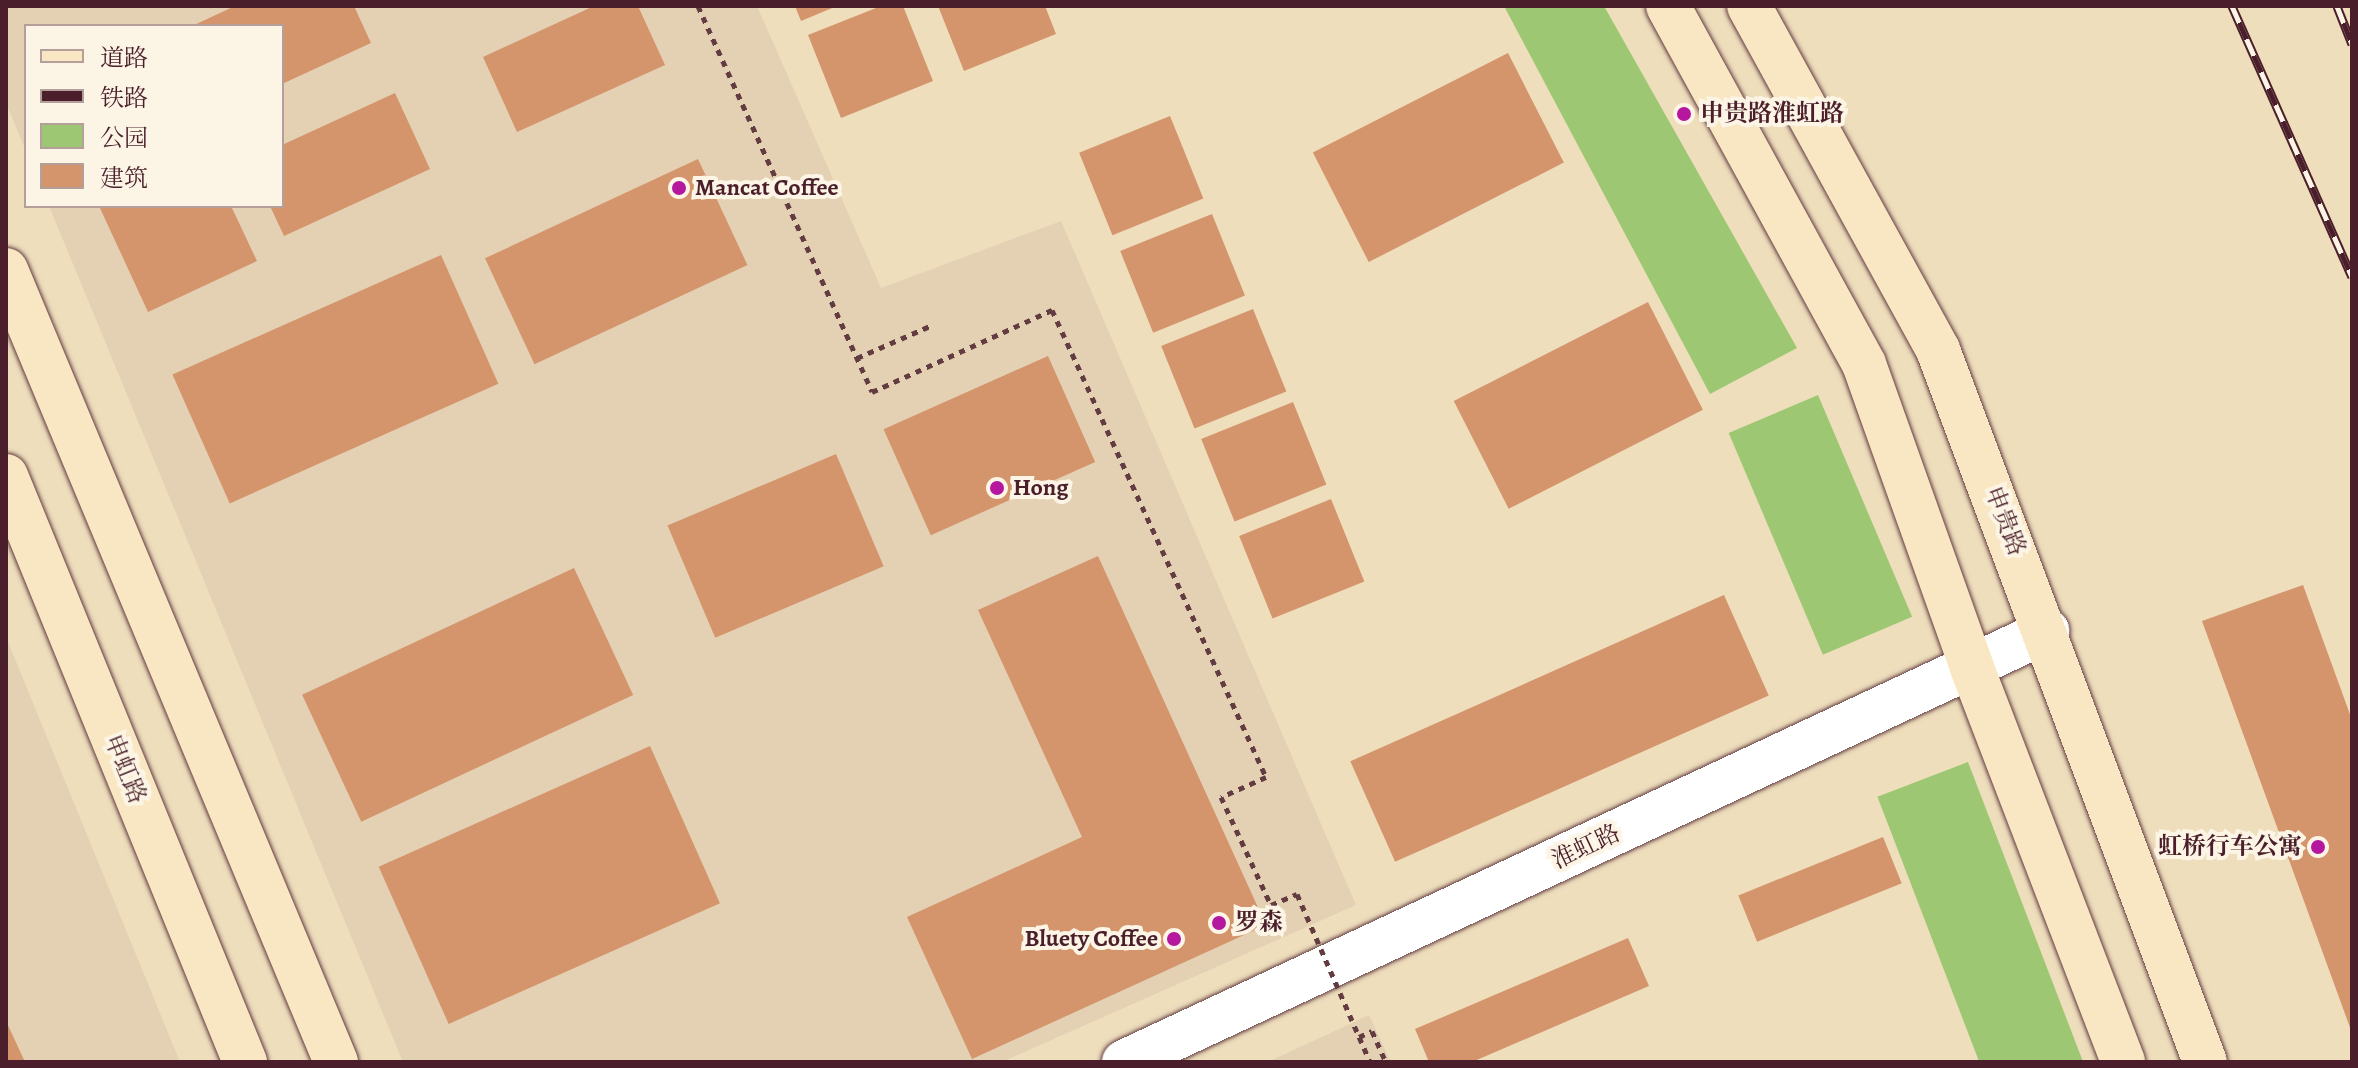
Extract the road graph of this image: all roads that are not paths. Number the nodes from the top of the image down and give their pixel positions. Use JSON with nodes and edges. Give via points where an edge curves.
{"nodes":[{"id":1,"x":1668,"y":6,"type":"edge"},
{"id":2,"x":1749,"y":6,"type":"edge"},
{"id":3,"x":6,"y":270,"type":"edge"},
{"id":4,"x":6,"y":476,"type":"edge"},
{"id":5,"x":2047,"y":631,"type":"junction"},
{"id":6,"x":1972,"y":668,"type":"junction"},
{"id":7,"x":245,"y":1062,"type":"edge"},
{"id":8,"x":336,"y":1062,"type":"edge"},
{"id":9,"x":1124,"y":1062,"type":"edge"},
{"id":10,"x":2123,"y":1062,"type":"edge"},
{"id":11,"x":2205,"y":1062,"type":"edge"}],
"edges":[{"from":1,"to":6,"type":"main road","via":[[1864,364]]},
{"from":2,"to":5,"type":"main road","name":"申贵路","via":[[1938,350]]},
{"from":3,"to":8,"type":"main road"},
{"from":4,"to":7,"type":"main road","name":"申虹路"},
{"from":5,"to":6,"type":"street","name":"淮虹路"},
{"from":5,"to":11,"type":"main road","name":"申贵路"},
{"from":6,"to":9,"type":"street","name":"淮虹路"},
{"from":6,"to":10,"type":"main road"}]}
